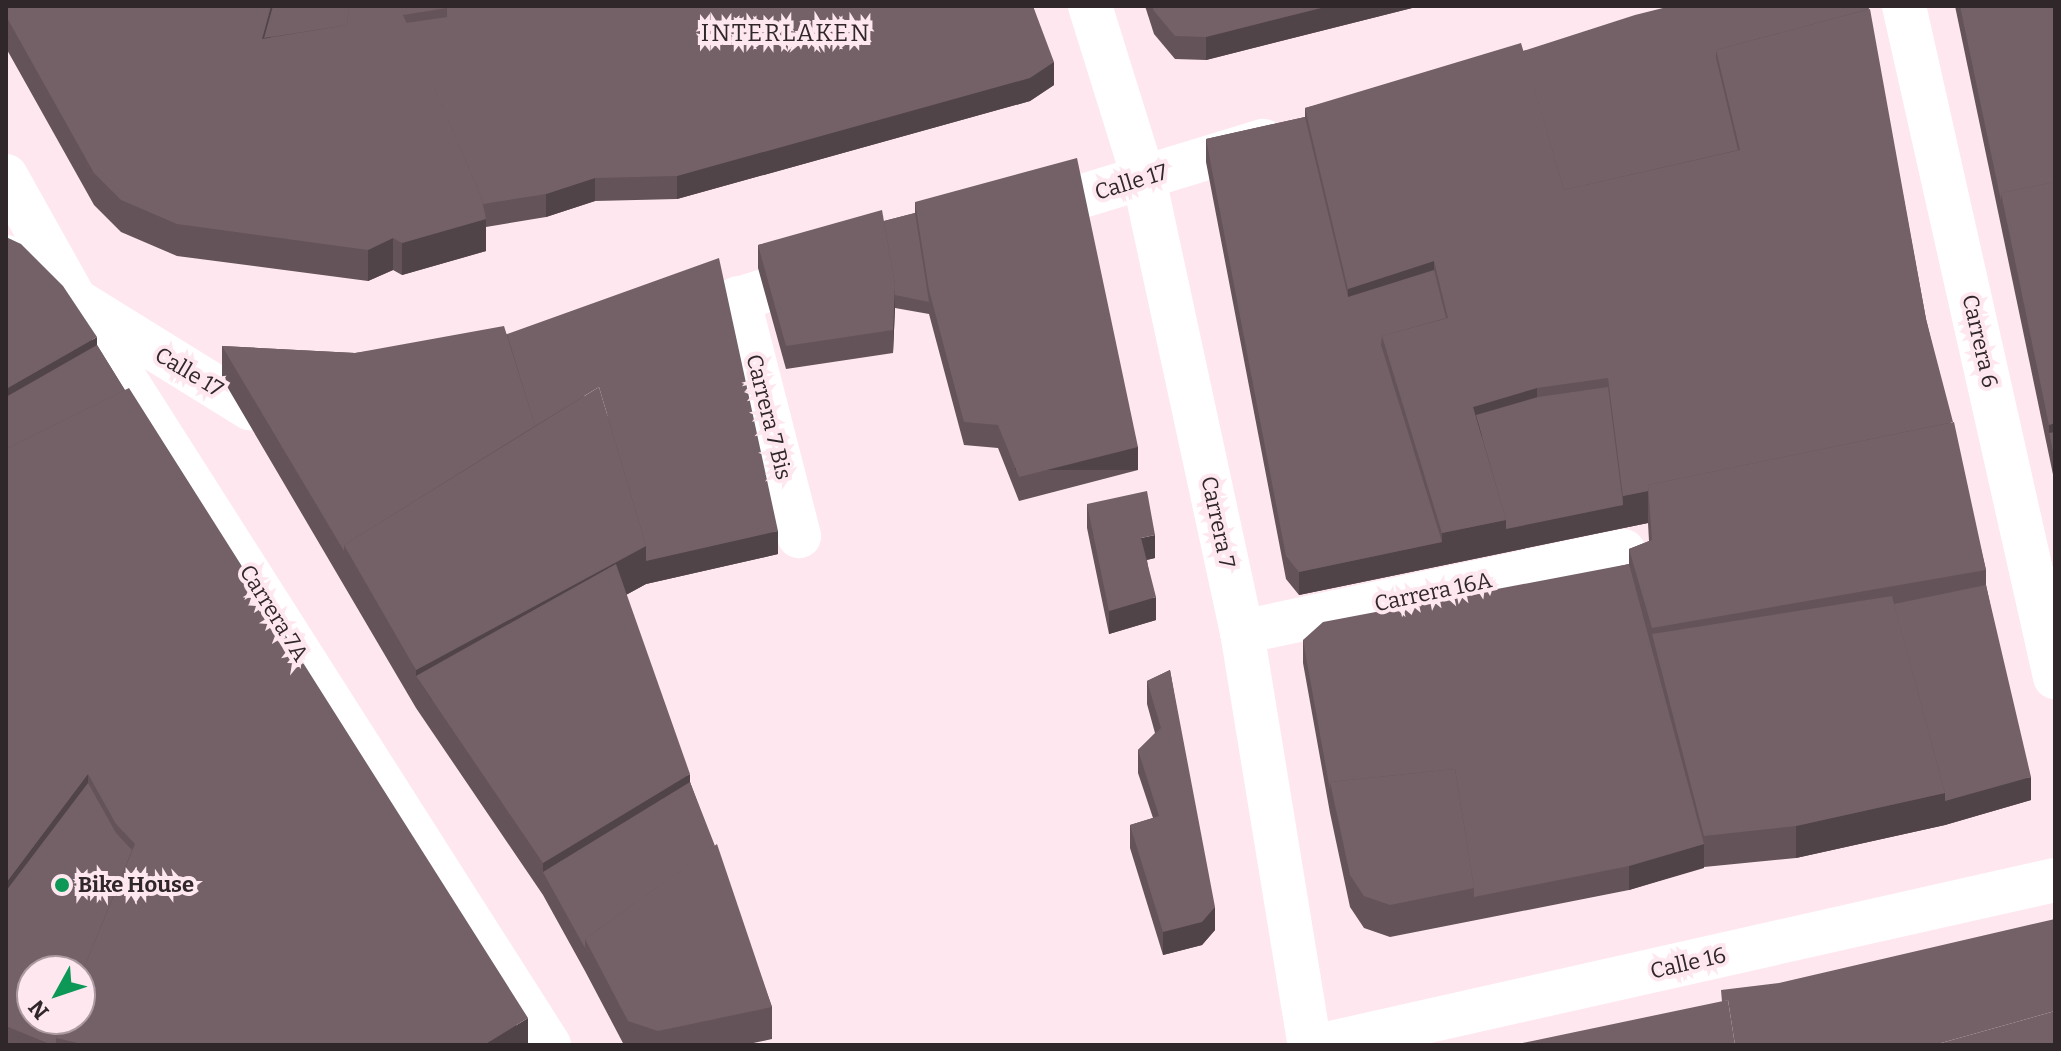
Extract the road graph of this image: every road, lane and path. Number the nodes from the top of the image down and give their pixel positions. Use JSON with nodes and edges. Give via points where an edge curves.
{"nodes":[{"id":1,"x":1090,"y":6,"type":"edge"},
{"id":2,"x":1904,"y":6,"type":"edge"},
{"id":3,"x":1308,"y":126,"type":"edge"},
{"id":4,"x":6,"y":176,"type":"edge"},
{"id":5,"x":1144,"y":179,"type":"junction"},
{"id":6,"x":994,"y":223,"type":"edge"},
{"id":7,"x":6,"y":257,"type":"edge"},
{"id":8,"x":859,"y":262,"type":"edge"},
{"id":9,"x":738,"y":298,"type":"junction"},
{"id":10,"x":78,"y":305,"type":"junction"},
{"id":11,"x":632,"y":332,"type":"edge"},
{"id":12,"x":327,"y":402,"type":"edge"},
{"id":13,"x":799,"y":536,"type":"dead end"},
{"id":14,"x":1624,"y":551,"type":"dead end"},
{"id":15,"x":1242,"y":632,"type":"junction"},
{"id":16,"x":2055,"y":677,"type":"edge"},
{"id":17,"x":2055,"y":880,"type":"edge"},
{"id":18,"x":549,"y":1045,"type":"edge"},
{"id":19,"x":1310,"y":1045,"type":"edge"},
{"id":20,"x":1322,"y":1045,"type":"edge"}],
"edges":[{"from":1,"to":5,"type":"street","name":"Carrera 7"},
{"from":2,"to":16,"type":"street","name":"Carrera 6"},
{"from":3,"to":5,"type":"street","name":"Calle 17"},
{"from":4,"to":10,"type":"street","name":"Carrera 7A"},
{"from":5,"to":6,"type":"street","name":"Calle 17"},
{"from":5,"to":15,"type":"street","name":"Carrera 7"},
{"from":7,"to":10,"type":"street","name":"Calle 17"},
{"from":8,"to":9,"type":"street"},
{"from":9,"to":11,"type":"street"},
{"from":9,"to":13,"type":"street","name":"Carrera 7 Bis"},
{"from":10,"to":12,"type":"street","name":"Calle 17","via":[[250,408]]},
{"from":10,"to":18,"type":"street","name":"Carrera 7A"},
{"from":14,"to":15,"type":"street","name":"Carrera 16A"},
{"from":15,"to":19,"type":"street","name":"Carrera 7"},
{"from":17,"to":20,"type":"street","name":"Calle 16"}]}
